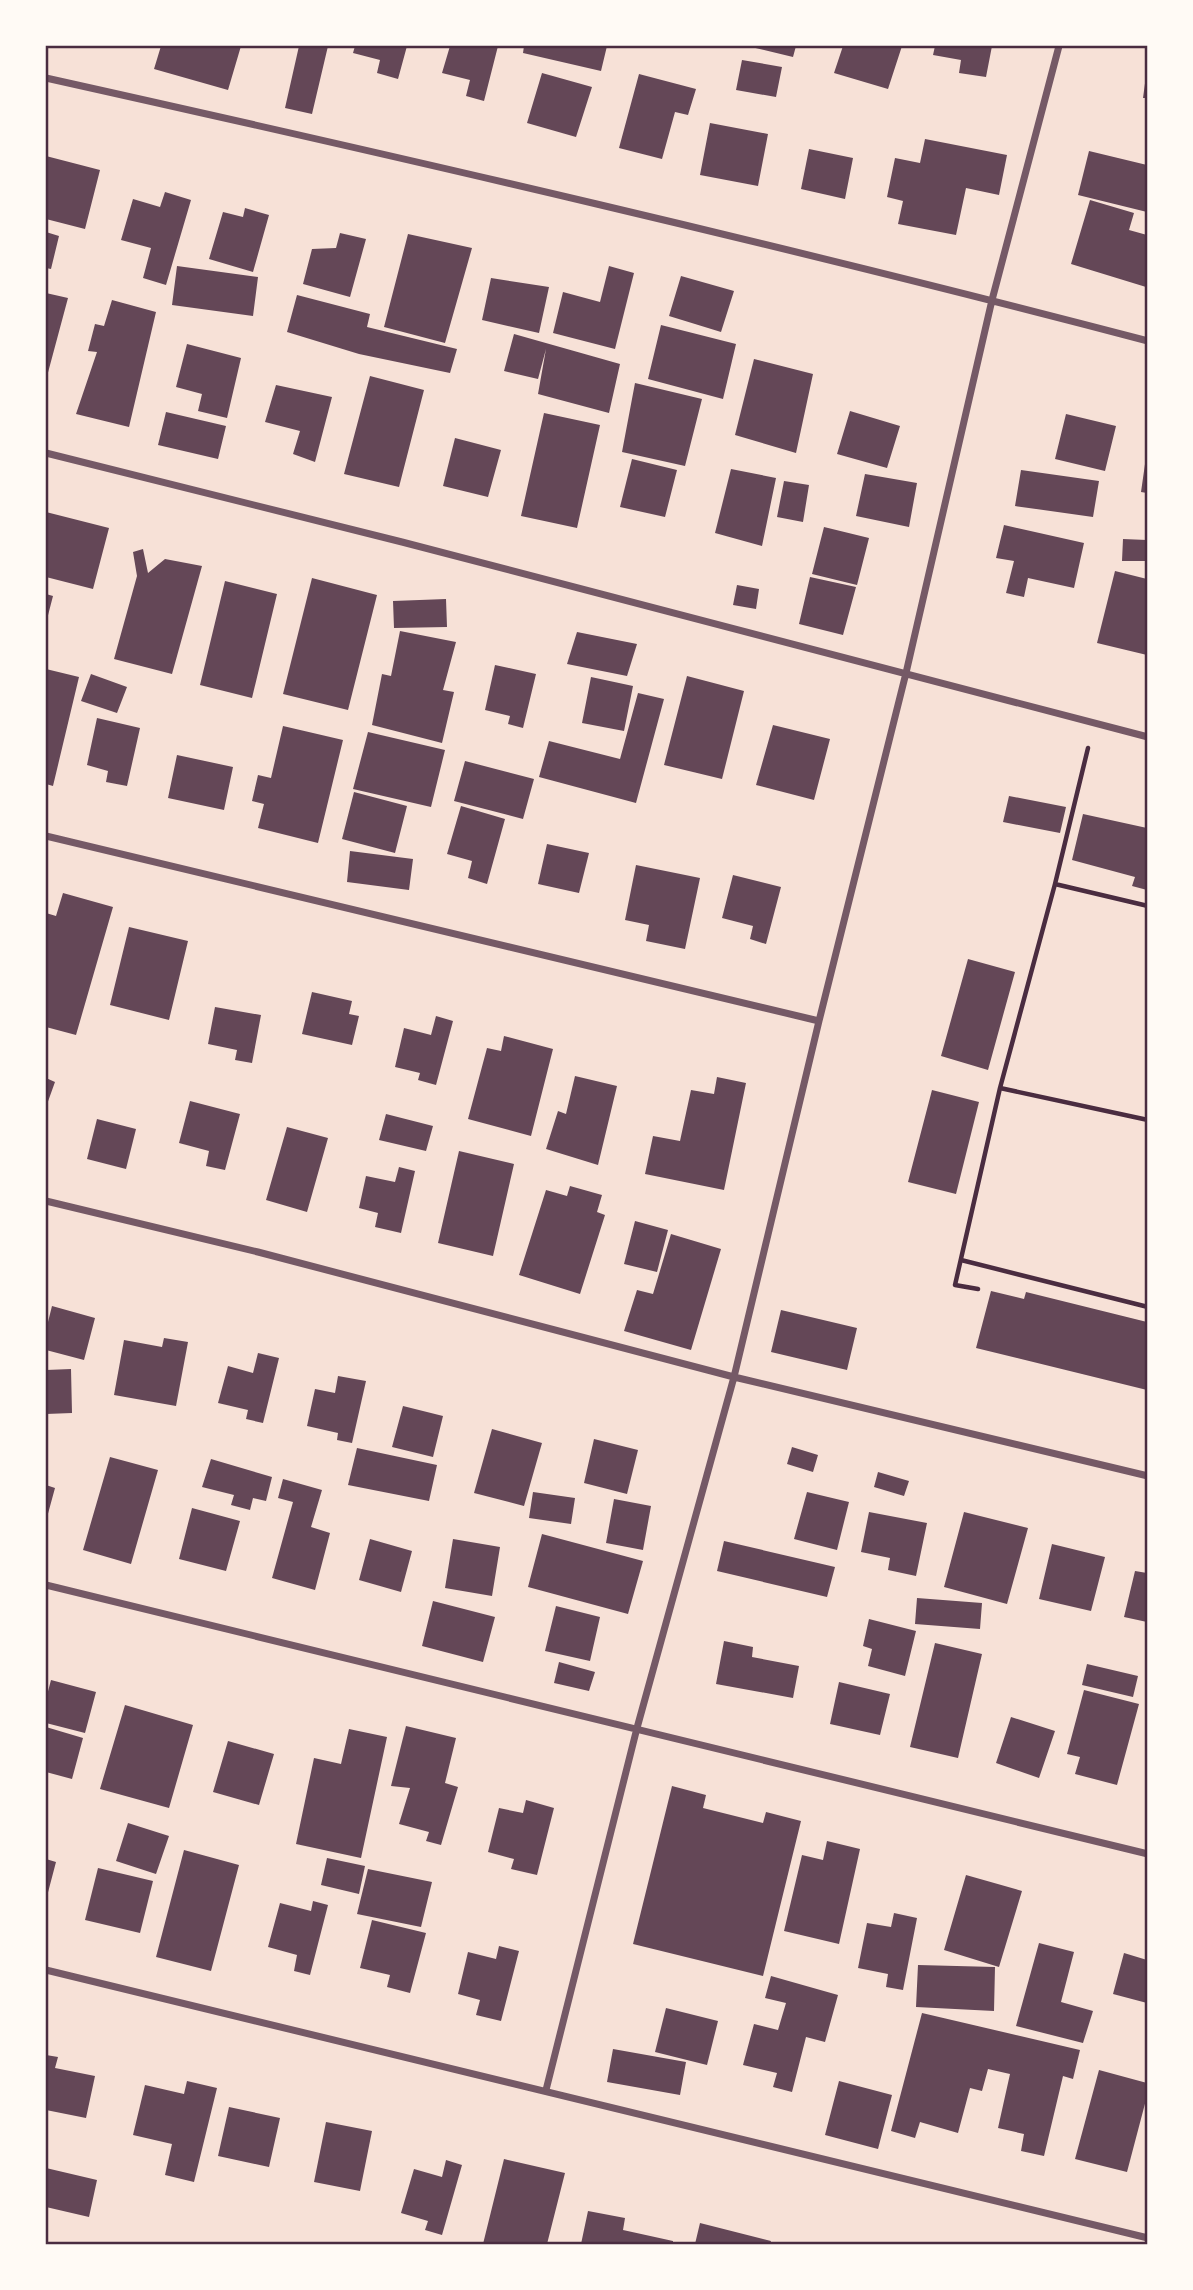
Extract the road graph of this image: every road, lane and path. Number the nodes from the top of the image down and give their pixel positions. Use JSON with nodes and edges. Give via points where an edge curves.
{"nodes":[{"id":1,"x":1059,"y":46,"type":"edge"},
{"id":2,"x":46,"y":78,"type":"edge"},
{"id":3,"x":992,"y":300,"type":"junction"},
{"id":4,"x":1147,"y":341,"type":"edge"},
{"id":5,"x":46,"y":453,"type":"edge"},
{"id":6,"x":906,"y":673,"type":"junction"},
{"id":7,"x":1094,"y":723,"type":"junction"},
{"id":8,"x":1147,"y":737,"type":"edge"},
{"id":9,"x":46,"y":836,"type":"edge"},
{"id":10,"x":1055,"y":884,"type":"junction"},
{"id":11,"x":1147,"y":906,"type":"edge"},
{"id":12,"x":819,"y":1021,"type":"junction"},
{"id":13,"x":1000,"y":1088,"type":"junction"},
{"id":14,"x":1147,"y":1120,"type":"edge"},
{"id":15,"x":46,"y":1201,"type":"edge"},
{"id":16,"x":961,"y":1260,"type":"junction"},
{"id":17,"x":978,"y":1289,"type":"dead end"},
{"id":18,"x":1147,"y":1307,"type":"edge"},
{"id":19,"x":734,"y":1377,"type":"junction"},
{"id":20,"x":1147,"y":1476,"type":"edge"},
{"id":21,"x":46,"y":1585,"type":"edge"},
{"id":22,"x":637,"y":1728,"type":"junction"},
{"id":23,"x":1147,"y":1854,"type":"edge"},
{"id":24,"x":46,"y":1970,"type":"edge"},
{"id":25,"x":546,"y":2090,"type":"junction"},
{"id":26,"x":1147,"y":2238,"type":"edge"}],
"edges":[{"from":1,"to":3,"type":"street"},
{"from":2,"to":3,"type":"street","via":[[464,172]]},
{"from":3,"to":4,"type":"street"},
{"from":3,"to":6,"type":"street"},
{"from":5,"to":6,"type":"street"},
{"from":6,"to":7,"type":"street"},
{"from":6,"to":12,"type":"street"},
{"from":7,"to":8,"type":"street"},
{"from":7,"to":10,"type":"path"},
{"from":9,"to":12,"type":"street"},
{"from":10,"to":11,"type":"path"},
{"from":10,"to":13,"type":"path"},
{"from":12,"to":19,"type":"street"},
{"from":13,"to":14,"type":"path"},
{"from":13,"to":16,"type":"path"},
{"from":15,"to":19,"type":"street"},
{"from":16,"to":17,"type":"path","via":[[955,1285]]},
{"from":16,"to":18,"type":"path"},
{"from":19,"to":20,"type":"street"},
{"from":19,"to":22,"type":"street"},
{"from":21,"to":22,"type":"street"},
{"from":22,"to":23,"type":"street"},
{"from":22,"to":25,"type":"street"},
{"from":24,"to":25,"type":"street"},
{"from":25,"to":26,"type":"street"}]}
